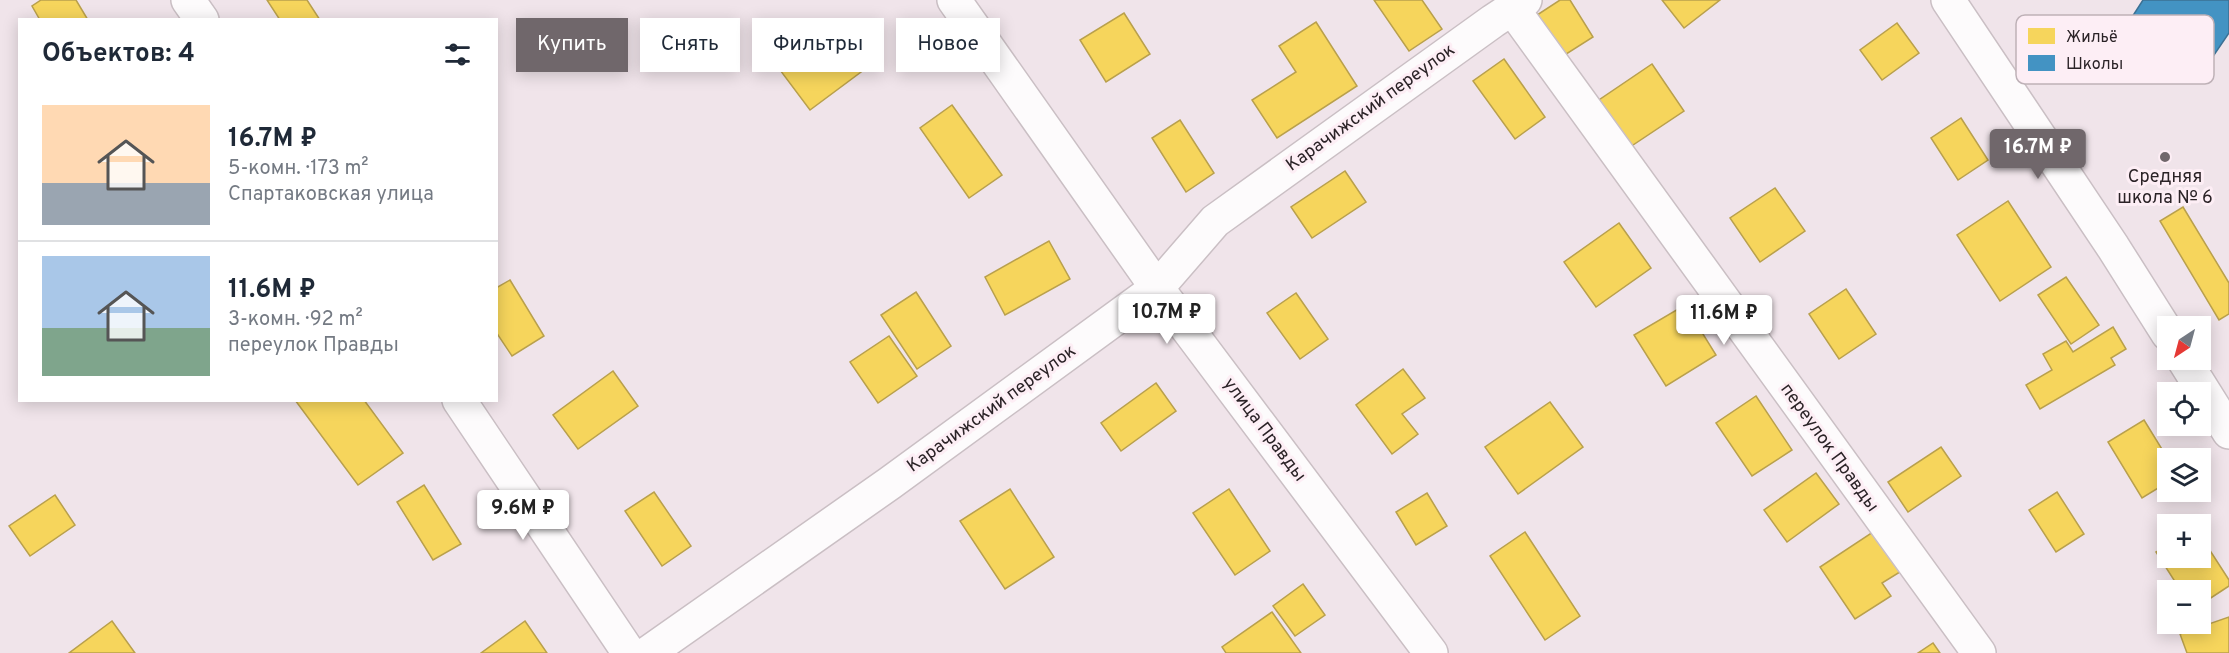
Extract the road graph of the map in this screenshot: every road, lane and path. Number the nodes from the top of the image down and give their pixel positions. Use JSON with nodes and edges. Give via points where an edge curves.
{"nodes":[{"id":1,"x":188,"y":0,"type":"edge"},
{"id":2,"x":954,"y":0,"type":"edge"},
{"id":3,"x":1948,"y":0,"type":"edge"},
{"id":4,"x":1502,"y":7,"type":"edge"},
{"id":5,"x":201,"y":18,"type":"edge"},
{"id":6,"x":1157,"y":288,"type":"junction"},
{"id":7,"x":2157,"y":316,"type":"edge"},
{"id":8,"x":2190,"y":370,"type":"edge"},
{"id":9,"x":460,"y":402,"type":"edge"},
{"id":10,"x":2229,"y":432,"type":"edge"},
{"id":11,"x":629,"y":653,"type":"edge"},
{"id":12,"x":648,"y":653,"type":"edge"},
{"id":13,"x":1431,"y":653,"type":"edge"},
{"id":14,"x":1979,"y":653,"type":"edge"}],
"edges":[{"from":1,"to":5,"type":"street"},
{"from":2,"to":6,"type":"street","name":"улица Правды"},
{"from":3,"to":7,"type":"street"},
{"from":4,"to":6,"type":"street","name":"Карачижский переулок","via":[[1215,221]]},
{"from":4,"to":14,"type":"street","name":"переулок Правды"},
{"from":6,"to":12,"type":"street","name":"Карачижский переулок"},
{"from":6,"to":13,"type":"street","name":"улица Правды"},
{"from":8,"to":10,"type":"street"},
{"from":9,"to":11,"type":"street"}]}
